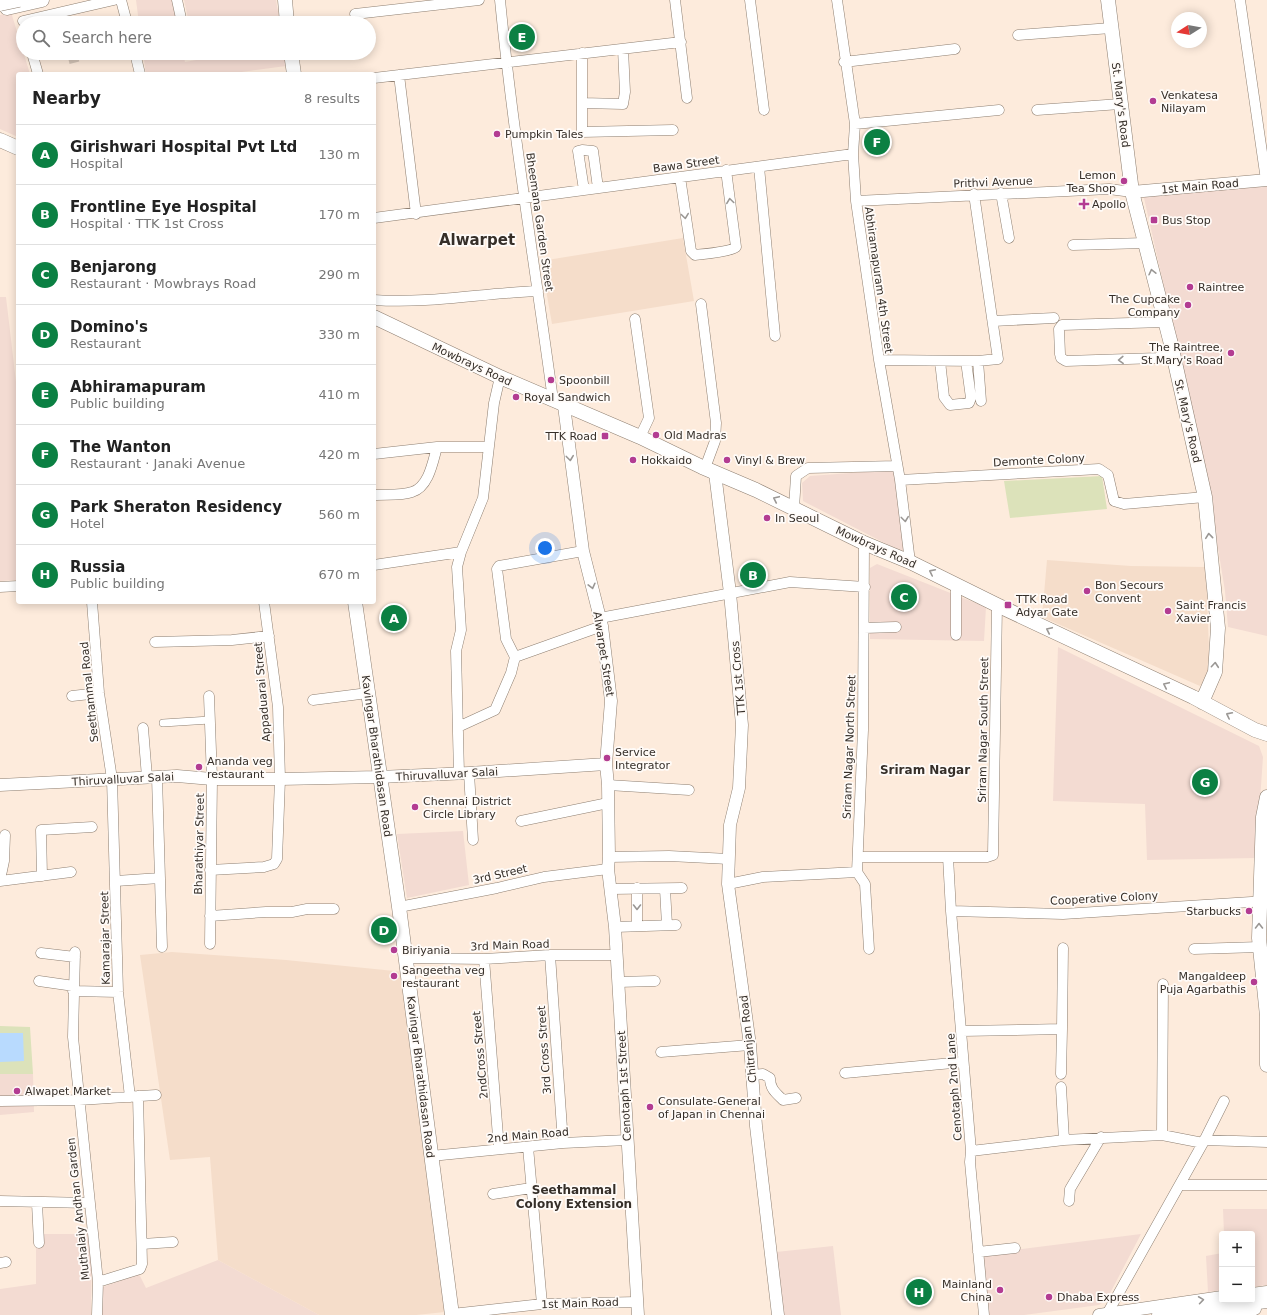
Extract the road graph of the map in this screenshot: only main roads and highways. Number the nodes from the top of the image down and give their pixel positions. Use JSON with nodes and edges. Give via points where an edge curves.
{"nodes":[{"id":1,"x":42,"y":0,"type":"edge"},
{"id":2,"x":284,"y":0,"type":"edge"},
{"id":3,"x":1108,"y":0,"type":"edge"},
{"id":4,"x":18,"y":2,"type":"edge"},
{"id":5,"x":0,"y":4,"type":"edge"},
{"id":6,"x":0,"y":9,"type":"edge"},
{"id":7,"x":286,"y":16,"type":"edge"},
{"id":8,"x":292,"y":60,"type":"edge"},
{"id":9,"x":294,"y":72,"type":"edge"},
{"id":10,"x":0,"y":140,"type":"edge"},
{"id":11,"x":16,"y":147,"type":"edge"},
{"id":12,"x":376,"y":318,"type":"edge"},
{"id":13,"x":355,"y":604,"type":"edge"},
{"id":14,"x":1202,"y":702,"type":"junction"},
{"id":15,"x":1261,"y":732,"type":"edge"},
{"id":16,"x":1267,"y":738,"type":"edge"},
{"id":17,"x":1267,"y":797,"type":"edge"},
{"id":18,"x":1263,"y":901,"type":"edge"},
{"id":19,"x":1267,"y":1015,"type":"edge"},
{"id":20,"x":1267,"y":1065,"type":"edge"},
{"id":21,"x":1267,"y":1300,"type":"edge"},
{"id":22,"x":452,"y":1314,"type":"edge"},
{"id":23,"x":1159,"y":1315,"type":"edge"}],
"edges":[{"from":1,"to":4,"type":"main road"},
{"from":2,"to":7,"type":"main road"},
{"from":14,"to":3,"type":"main road","name":"St. Mary's Road","one_way":true,"via":[[1214,672],[1218,628],[1205,497],[1173,353],[1132,192]]},
{"from":4,"to":5,"type":"main road","bridge":true},
{"from":4,"to":6,"type":"main road"},
{"from":8,"to":9,"type":"main road"},
{"from":10,"to":11,"type":"main road"},
{"from":14,"to":12,"type":"main road","name":"Mowbrays Road","one_way":true,"via":[[794,508],[640,437],[500,378]]},
{"from":13,"to":22,"type":"main road","name":"Kavingar Bharathidasan Road","via":[[399,907]]},
{"from":15,"to":14,"type":"main road","one_way":true},
{"from":15,"to":16,"type":"main road"},
{"from":17,"to":18,"type":"main road","via":[[1263,817]]},
{"from":19,"to":18,"type":"main road","one_way":true,"via":[[1260,947]]},
{"from":19,"to":20,"type":"main road"},
{"from":21,"to":23,"type":"main road"}]}
